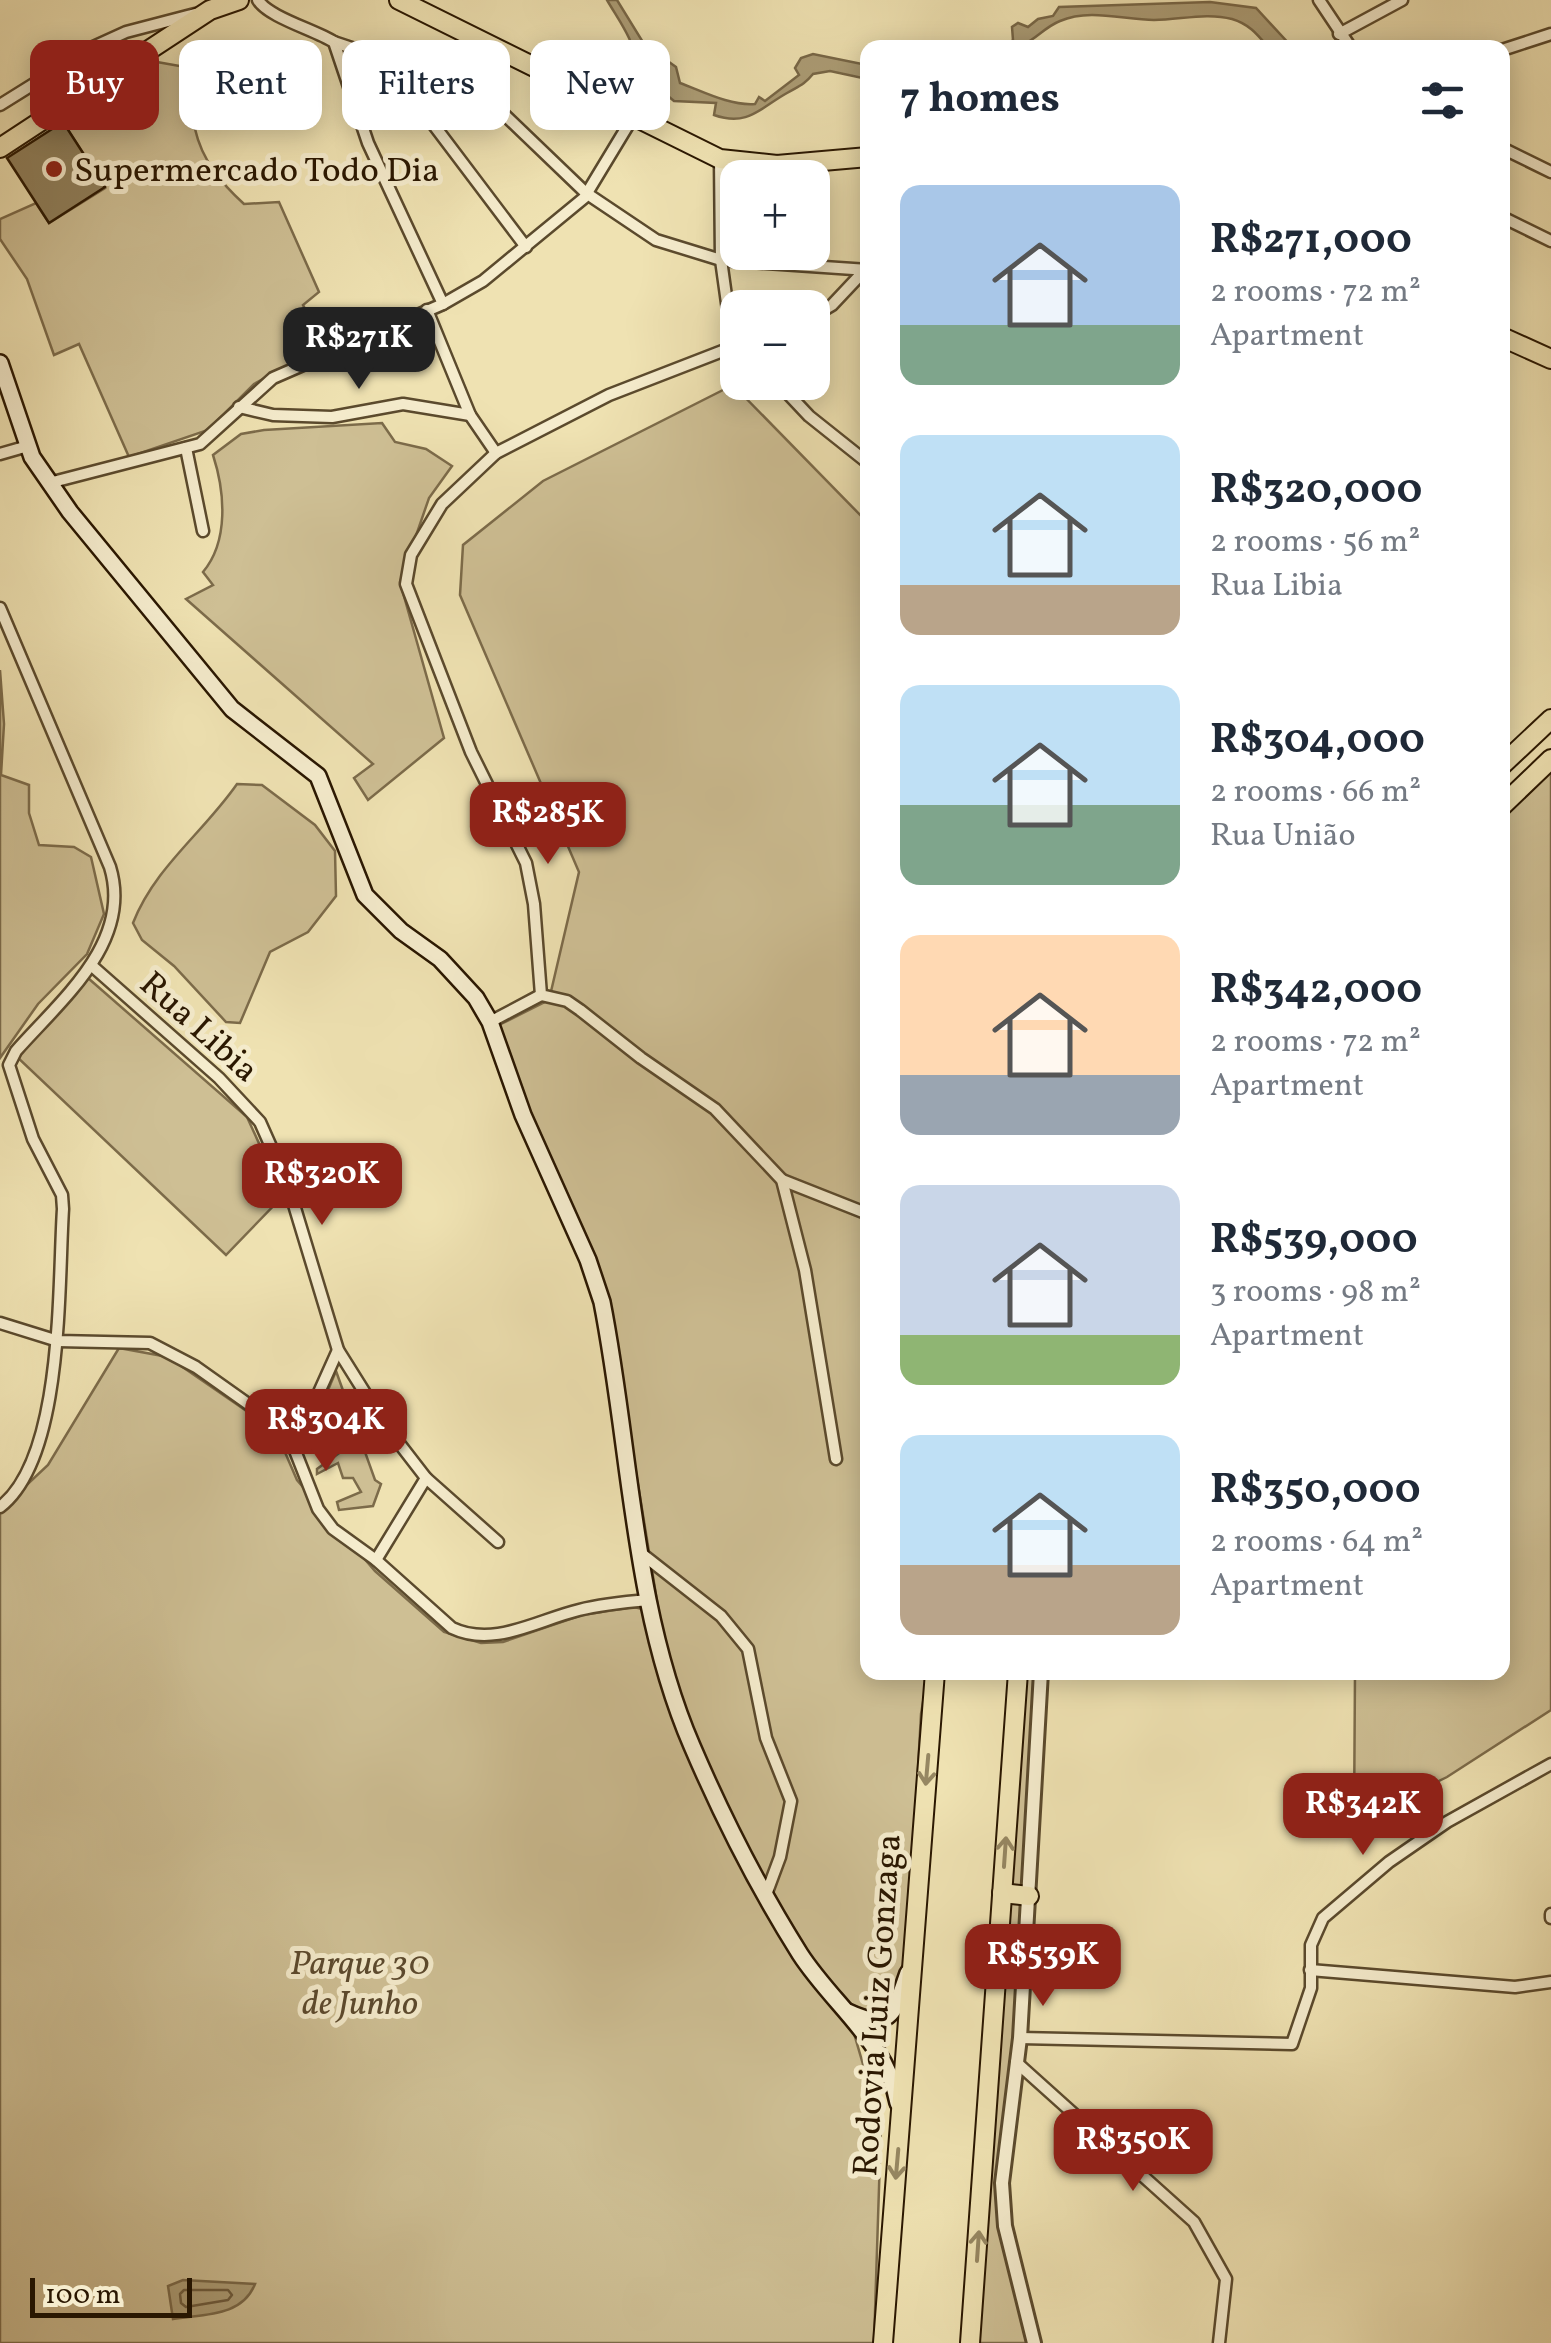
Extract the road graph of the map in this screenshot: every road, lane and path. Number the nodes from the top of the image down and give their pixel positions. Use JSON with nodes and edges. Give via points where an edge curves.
{"nodes":[{"id":1,"x":239,"y":0,"type":"edge"},
{"id":2,"x":258,"y":0,"type":"edge"},
{"id":3,"x":401,"y":0,"type":"edge"},
{"id":4,"x":1319,"y":0,"type":"edge"},
{"id":5,"x":1402,"y":0,"type":"edge"},
{"id":6,"x":210,"y":10,"type":"junction"},
{"id":7,"x":1339,"y":34,"type":"junction"},
{"id":8,"x":1551,"y":34,"type":"edge"},
{"id":9,"x":1344,"y":40,"type":"edge"},
{"id":10,"x":334,"y":42,"type":"junction"},
{"id":11,"x":1510,"y":47,"type":"edge"},
{"id":12,"x":530,"y":65,"type":"edge"},
{"id":13,"x":0,"y":104,"type":"edge"},
{"id":14,"x":510,"y":120,"type":"edge"},
{"id":15,"x":626,"y":130,"type":"edge"},
{"id":16,"x":661,"y":130,"type":"edge"},
{"id":17,"x":0,"y":148,"type":"edge"},
{"id":18,"x":1510,"y":152,"type":"edge"},
{"id":19,"x":860,"y":158,"type":"edge"},
{"id":20,"x":720,"y":159,"type":"joint"},
{"id":21,"x":1551,"y":172,"type":"edge"},
{"id":22,"x":586,"y":192,"type":"junction"},
{"id":23,"x":1510,"y":221,"type":"edge"},
{"id":24,"x":1551,"y":241,"type":"edge"},
{"id":25,"x":526,"y":248,"type":"junction"},
{"id":26,"x":720,"y":259,"type":"edge"},
{"id":27,"x":830,"y":268,"type":"edge"},
{"id":28,"x":860,"y":271,"type":"edge"},
{"id":29,"x":860,"y":277,"type":"edge"},
{"id":30,"x":443,"y":304,"type":"junction"},
{"id":31,"x":830,"y":306,"type":"edge"},
{"id":32,"x":427,"y":310,"type":"junction"},
{"id":33,"x":1510,"y":340,"type":"edge"},
{"id":34,"x":720,"y":351,"type":"edge"},
{"id":35,"x":1551,"y":358,"type":"edge"},
{"id":36,"x":0,"y":363,"type":"edge"},
{"id":37,"x":794,"y":400,"type":"edge"},
{"id":38,"x":238,"y":407,"type":"junction"},
{"id":39,"x":470,"y":415,"type":"junction"},
{"id":40,"x":28,"y":446,"type":"junction"},
{"id":41,"x":186,"y":448,"type":"junction"},
{"id":42,"x":496,"y":453,"type":"junction"},
{"id":43,"x":0,"y":454,"type":"edge"},
{"id":44,"x":860,"y":457,"type":"edge"},
{"id":45,"x":49,"y":483,"type":"junction"},
{"id":46,"x":203,"y":530,"type":"dead end"},
{"id":47,"x":0,"y":608,"type":"edge"},
{"id":48,"x":1551,"y":719,"type":"edge"},
{"id":49,"x":1510,"y":757,"type":"edge"},
{"id":50,"x":1551,"y":759,"type":"edge"},
{"id":51,"x":1510,"y":798,"type":"edge"},
{"id":52,"x":91,"y":965,"type":"junction"},
{"id":53,"x":541,"y":994,"type":"junction"},
{"id":54,"x":490,"y":1022,"type":"junction"},
{"id":55,"x":782,"y":1180,"type":"junction"},
{"id":56,"x":860,"y":1211,"type":"edge"},
{"id":57,"x":0,"y":1323,"type":"edge"},
{"id":58,"x":58,"y":1341,"type":"junction"},
{"id":59,"x":338,"y":1350,"type":"junction"},
{"id":60,"x":294,"y":1448,"type":"junction"},
{"id":61,"x":836,"y":1459,"type":"dead end"},
{"id":62,"x":426,"y":1478,"type":"junction"},
{"id":63,"x":0,"y":1508,"type":"edge"},
{"id":64,"x":498,"y":1542,"type":"dead end"},
{"id":65,"x":642,"y":1554,"type":"junction"},
{"id":66,"x":376,"y":1560,"type":"junction"},
{"id":67,"x":648,"y":1600,"type":"junction"},
{"id":68,"x":935,"y":1680,"type":"edge"},
{"id":69,"x":1014,"y":1680,"type":"edge"},
{"id":70,"x":1042,"y":1680,"type":"edge"},
{"id":71,"x":1551,"y":1764,"type":"edge"},
{"id":72,"x":766,"y":1892,"type":"junction"},
{"id":73,"x":1002,"y":1893,"type":"junction"},
{"id":74,"x":1029,"y":1896,"type":"junction"},
{"id":75,"x":914,"y":1955,"type":"junction"},
{"id":76,"x":1310,"y":1970,"type":"junction"},
{"id":77,"x":1551,"y":1982,"type":"edge"},
{"id":78,"x":842,"y":2010,"type":"junction"},
{"id":79,"x":1020,"y":2038,"type":"junction"},
{"id":80,"x":1016,"y":2062,"type":"junction"},
{"id":81,"x":900,"y":2118,"type":"junction"},
{"id":82,"x":883,"y":2343,"type":"edge"},
{"id":83,"x":970,"y":2343,"type":"edge"},
{"id":84,"x":1034,"y":2343,"type":"edge"},
{"id":85,"x":1219,"y":2343,"type":"edge"}],
"edges":[{"from":1,"to":6,"type":"main road"},
{"from":2,"to":10,"type":"street"},
{"from":3,"to":12,"type":"main road"},
{"from":4,"to":7,"type":"street"},
{"from":5,"to":7,"type":"street"},
{"from":6,"to":13,"type":"street","via":[[126,32]]},
{"from":6,"to":17,"type":"main road"},
{"from":7,"to":9,"type":"street"},
{"from":8,"to":11,"type":"street"},
{"from":10,"to":25,"type":"street","via":[[367,52],[386,68]]},
{"from":10,"to":30,"type":"street","via":[[368,144]]},
{"from":14,"to":22,"type":"street"},
{"from":15,"to":22,"type":"street"},
{"from":16,"to":20,"type":"main road"},
{"from":18,"to":21,"type":"street"},
{"from":19,"to":20,"type":"main road","via":[[777,165]]},
{"from":22,"to":25,"type":"street"},
{"from":22,"to":26,"type":"street","via":[[656,240]]},
{"from":23,"to":24,"type":"street"},
{"from":25,"to":30,"type":"street"},
{"from":27,"to":28,"type":"street"},
{"from":29,"to":31,"type":"street"},
{"from":30,"to":32,"type":"street"},
{"from":32,"to":38,"type":"street","via":[[293,367]]},
{"from":32,"to":39,"type":"street"},
{"from":33,"to":35,"type":"main road"},
{"from":34,"to":42,"type":"street","via":[[610,394]]},
{"from":36,"to":40,"type":"main road"},
{"from":37,"to":44,"type":"street"},
{"from":38,"to":39,"type":"street","via":[[332,416],[403,404]]},
{"from":38,"to":41,"type":"street","via":[[210,439]]},
{"from":39,"to":42,"type":"street"},
{"from":40,"to":43,"type":"street"},
{"from":40,"to":45,"type":"main road"},
{"from":41,"to":45,"type":"street"},
{"from":41,"to":46,"type":"street"},
{"from":42,"to":53,"type":"street","via":[[442,504],[410,554],[406,584],[471,752],[526,863]]},
{"from":45,"to":54,"type":"main road","via":[[232,708],[318,776],[365,895],[460,980]]},
{"from":47,"to":52,"type":"street","via":[[114,882],[114,917]]},
{"from":48,"to":49,"type":"main road"},
{"from":50,"to":51,"type":"main road"},
{"from":52,"to":58,"type":"street","via":[[9,1065],[33,1139],[62,1195]]},
{"from":52,"to":59,"type":"street","name":"Rua Libia","via":[[260,1122],[288,1184]]},
{"from":53,"to":54,"type":"street"},
{"from":53,"to":55,"type":"street","via":[[567,1001],[716,1109]]},
{"from":54,"to":65,"type":"main road","via":[[597,1283]]},
{"from":55,"to":56,"type":"street"},
{"from":55,"to":61,"type":"street","via":[[805,1270]]},
{"from":57,"to":58,"type":"street"},
{"from":58,"to":60,"type":"street","via":[[140,1342],[166,1350],[251,1406]]},
{"from":58,"to":63,"type":"street","via":[[30,1472]]},
{"from":59,"to":60,"type":"street"},
{"from":59,"to":62,"type":"street","name":"Rua Libia"},
{"from":60,"to":66,"type":"street","via":[[318,1509]]},
{"from":62,"to":64,"type":"street","name":"Rua Libia"},
{"from":62,"to":66,"type":"street"},
{"from":65,"to":67,"type":"main road"},
{"from":65,"to":72,"type":"street","via":[[700,1596],[748,1649],[766,1738],[791,1801]]},
{"from":66,"to":67,"type":"street","via":[[452,1628],[480,1637],[578,1610]]},
{"from":67,"to":72,"type":"main road","via":[[680,1718]]},
{"from":68,"to":75,"type":"main road","name":"Rodovia Luiz Gonzaga","one_way":true},
{"from":73,"to":69,"type":"main road","one_way":true},
{"from":70,"to":74,"type":"street"},
{"from":71,"to":76,"type":"street","via":[[1447,1822],[1340,1902],[1318,1925]]},
{"from":72,"to":78,"type":"main road"},
{"from":73,"to":74,"type":"main road"},
{"from":83,"to":73,"type":"main road","one_way":true},
{"from":74,"to":79,"type":"street"},
{"from":75,"to":78,"type":"main road","via":[[888,2016],[866,2021]]},
{"from":75,"to":81,"type":"main road","name":"Rodovia Luiz Gonzaga"},
{"from":76,"to":77,"type":"street","via":[[1515,1986]]},
{"from":76,"to":79,"type":"street","via":[[1310,1994],[1292,2044]]},
{"from":78,"to":81,"type":"main road","via":[[888,2066]]},
{"from":79,"to":80,"type":"street"},
{"from":80,"to":84,"type":"street","via":[[1002,2207]]},
{"from":80,"to":85,"type":"street","via":[[1194,2222],[1226,2279]]},
{"from":81,"to":82,"type":"main road","name":"Rodovia Luiz Gonzaga","one_way":true}]}
